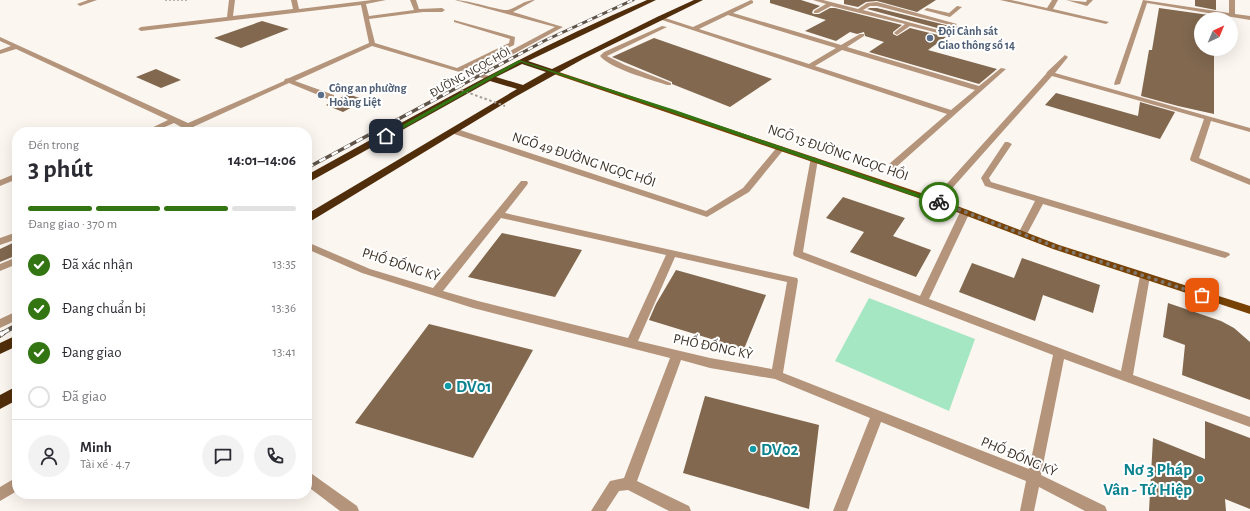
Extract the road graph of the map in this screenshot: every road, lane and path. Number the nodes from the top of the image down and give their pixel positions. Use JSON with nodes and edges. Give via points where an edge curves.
{"nodes":[{"id":1,"x":94,"y":0,"type":"edge"},
{"id":2,"x":165,"y":0,"type":"edge"},
{"id":3,"x":188,"y":0,"type":"edge"},
{"id":4,"x":232,"y":0,"type":"edge"},
{"id":5,"x":294,"y":0,"type":"edge"},
{"id":6,"x":383,"y":0,"type":"edge"},
{"id":7,"x":413,"y":0,"type":"edge"},
{"id":8,"x":458,"y":0,"type":"edge"},
{"id":9,"x":532,"y":0,"type":"edge"},
{"id":10,"x":653,"y":0,"type":"edge"},
{"id":11,"x":700,"y":0,"type":"edge"},
{"id":12,"x":816,"y":0,"type":"edge"},
{"id":13,"x":843,"y":0,"type":"edge"},
{"id":14,"x":876,"y":0,"type":"edge"},
{"id":15,"x":1003,"y":0,"type":"edge"},
{"id":16,"x":1056,"y":0,"type":"edge"},
{"id":17,"x":1069,"y":0,"type":"edge"},
{"id":18,"x":1090,"y":0,"type":"edge"},
{"id":19,"x":1232,"y":0,"type":"edge"},
{"id":20,"x":367,"y":2,"type":"edge"},
{"id":21,"x":751,"y":2,"type":"dead end"},
{"id":22,"x":443,"y":3,"type":"dead end"},
{"id":23,"x":80,"y":4,"type":"dead end"},
{"id":24,"x":832,"y":4,"type":"junction"},
{"id":25,"x":959,"y":6,"type":"dead end"},
{"id":26,"x":296,"y":10,"type":"junction"},
{"id":27,"x":423,"y":10,"type":"junction"},
{"id":28,"x":442,"y":10,"type":"dead end"},
{"id":29,"x":1049,"y":10,"type":"junction"},
{"id":30,"x":858,"y":11,"type":"junction"},
{"id":31,"x":508,"y":12,"type":"junction"},
{"id":32,"x":816,"y":12,"type":"dead end"},
{"id":33,"x":1213,"y":12,"type":"edge"},
{"id":34,"x":1232,"y":12,"type":"edge"},
{"id":35,"x":728,"y":13,"type":"junction"},
{"id":36,"x":1238,"y":16,"type":"edge"},
{"id":37,"x":230,"y":18,"type":"junction"},
{"id":38,"x":366,"y":18,"type":"junction"},
{"id":39,"x":660,"y":18,"type":"junction"},
{"id":40,"x":1250,"y":18,"type":"edge"},
{"id":41,"x":456,"y":21,"type":"dead end"},
{"id":42,"x":1106,"y":22,"type":"dead end"},
{"id":43,"x":909,"y":24,"type":"junction"},
{"id":44,"x":954,"y":24,"type":"dead end"},
{"id":45,"x":664,"y":26,"type":"dead end"},
{"id":46,"x":141,"y":29,"type":"dead end"},
{"id":47,"x":694,"y":29,"type":"junction"},
{"id":48,"x":633,"y":30,"type":"junction"},
{"id":49,"x":897,"y":33,"type":"dead end"},
{"id":50,"x":950,"y":34,"type":"dead end"},
{"id":51,"x":645,"y":35,"type":"junction"},
{"id":52,"x":862,"y":35,"type":"dead end"},
{"id":53,"x":0,"y":39,"type":"edge"},
{"id":54,"x":372,"y":44,"type":"junction"},
{"id":55,"x":16,"y":47,"type":"junction"},
{"id":56,"x":842,"y":47,"type":"junction"},
{"id":57,"x":0,"y":52,"type":"edge"},
{"id":58,"x":1065,"y":57,"type":"dead end"},
{"id":59,"x":521,"y":61,"type":"junction"},
{"id":60,"x":809,"y":67,"type":"junction"},
{"id":61,"x":1003,"y":69,"type":"dead end"},
{"id":62,"x":458,"y":70,"type":"junction"},
{"id":63,"x":553,"y":72,"type":"junction"},
{"id":64,"x":1049,"y":73,"type":"junction"},
{"id":65,"x":472,"y":74,"type":"junction"},
{"id":66,"x":490,"y":78,"type":"junction"},
{"id":67,"x":287,"y":80,"type":"junction"},
{"id":68,"x":669,"y":84,"type":"dead end"},
{"id":69,"x":1117,"y":84,"type":"dead end"},
{"id":70,"x":524,"y":88,"type":"junction"},
{"id":71,"x":980,"y":89,"type":"junction"},
{"id":72,"x":461,"y":90,"type":"dead end"},
{"id":73,"x":331,"y":97,"type":"dead end"},
{"id":74,"x":504,"y":106,"type":"dead end"},
{"id":75,"x":952,"y":113,"type":"junction"},
{"id":76,"x":1210,"y":117,"type":"junction"},
{"id":77,"x":174,"y":120,"type":"junction"},
{"id":78,"x":188,"y":126,"type":"joint"},
{"id":79,"x":158,"y":127,"type":"edge"},
{"id":80,"x":1250,"y":129,"type":"edge"},
{"id":81,"x":454,"y":131,"type":"junction"},
{"id":82,"x":1008,"y":144,"type":"dead end"},
{"id":83,"x":781,"y":148,"type":"junction"},
{"id":84,"x":814,"y":159,"type":"junction"},
{"id":85,"x":892,"y":166,"type":"dead end"},
{"id":86,"x":312,"y":176,"type":"edge"},
{"id":87,"x":12,"y":178,"type":"edge"},
{"id":88,"x":1250,"y":182,"type":"edge"},
{"id":89,"x":0,"y":183,"type":"edge"},
{"id":90,"x":524,"y":184,"type":"dead end"},
{"id":91,"x":1040,"y":200,"type":"junction"},
{"id":92,"x":936,"y":201,"type":"junction"},
{"id":93,"x":965,"y":212,"type":"junction"},
{"id":94,"x":500,"y":215,"type":"junction"},
{"id":95,"x":312,"y":216,"type":"edge"},
{"id":96,"x":1023,"y":234,"type":"junction"},
{"id":97,"x":12,"y":237,"type":"edge"},
{"id":98,"x":0,"y":242,"type":"edge"},
{"id":99,"x":312,"y":247,"type":"edge"},
{"id":100,"x":672,"y":253,"type":"junction"},
{"id":101,"x":1224,"y":255,"type":"dead end"},
{"id":102,"x":12,"y":262,"type":"edge"},
{"id":103,"x":0,"y":268,"type":"edge"},
{"id":104,"x":1145,"y":276,"type":"junction"},
{"id":105,"x":436,"y":292,"type":"junction"},
{"id":106,"x":923,"y":301,"type":"junction"},
{"id":107,"x":1250,"y":310,"type":"edge"},
{"id":108,"x":12,"y":318,"type":"edge"},
{"id":109,"x":0,"y":324,"type":"edge"},
{"id":110,"x":12,"y":343,"type":"edge"},
{"id":111,"x":631,"y":344,"type":"junction"},
{"id":112,"x":0,"y":350,"type":"edge"},
{"id":113,"x":1059,"y":352,"type":"junction"},
{"id":114,"x":677,"y":355,"type":"junction"},
{"id":115,"x":777,"y":375,"type":"junction"},
{"id":116,"x":1126,"y":378,"type":"junction"},
{"id":117,"x":12,"y":395,"type":"edge"},
{"id":118,"x":0,"y":402,"type":"edge"},
{"id":119,"x":877,"y":415,"type":"junction"},
{"id":120,"x":1250,"y":422,"type":"edge"},
{"id":121,"x":1034,"y":478,"type":"junction"},
{"id":122,"x":312,"y":482,"type":"edge"},
{"id":123,"x":629,"y":484,"type":"junction"},
{"id":124,"x":12,"y":487,"type":"edge"},
{"id":125,"x":0,"y":495,"type":"edge"},
{"id":126,"x":352,"y":511,"type":"edge"},
{"id":127,"x":598,"y":511,"type":"edge"},
{"id":128,"x":684,"y":511,"type":"edge"},
{"id":129,"x":840,"y":511,"type":"edge"},
{"id":130,"x":1027,"y":511,"type":"edge"},
{"id":131,"x":1100,"y":511,"type":"edge"}],
"edges":[{"from":1,"to":23,"type":"street"},
{"from":2,"to":3,"type":"path"},
{"from":4,"to":37,"type":"street"},
{"from":5,"to":26,"type":"street"},
{"from":6,"to":20,"type":"street"},
{"from":7,"to":27,"type":"street"},
{"from":8,"to":31,"type":"street"},
{"from":9,"to":31,"type":"street"},
{"from":10,"to":59,"type":"highway","name":"ĐƯỜNG NGỌC HỒI"},
{"from":11,"to":39,"type":"highway"},
{"from":12,"to":24,"type":"street"},
{"from":13,"to":24,"type":"street"},
{"from":14,"to":25,"type":"street","via":[[923,12],[926,10],[950,15]]},
{"from":15,"to":29,"type":"street"},
{"from":16,"to":29,"type":"street"},
{"from":17,"to":18,"type":"street","via":[[1087,4]]},
{"from":19,"to":34,"type":"street"},
{"from":20,"to":26,"type":"street"},
{"from":20,"to":38,"type":"street"},
{"from":21,"to":35,"type":"street"},
{"from":22,"to":27,"type":"street"},
{"from":24,"to":30,"type":"street"},
{"from":24,"to":32,"type":"street"},
{"from":26,"to":37,"type":"street"},
{"from":27,"to":28,"type":"street"},
{"from":27,"to":38,"type":"street"},
{"from":29,"to":42,"type":"street"},
{"from":30,"to":43,"type":"street"},
{"from":30,"to":44,"type":"street","via":[[869,4],[877,4]]},
{"from":31,"to":65,"type":"street","via":[[560,26]]},
{"from":33,"to":69,"type":"street","via":[[1145,1]]},
{"from":35,"to":47,"type":"street"},
{"from":35,"to":56,"type":"street"},
{"from":36,"to":40,"type":"street"},
{"from":37,"to":46,"type":"street"},
{"from":38,"to":54,"type":"street"},
{"from":39,"to":47,"type":"street"},
{"from":39,"to":48,"type":"highway"},
{"from":41,"to":62,"type":"street","via":[[513,38],[512,44]]},
{"from":43,"to":49,"type":"street"},
{"from":43,"to":50,"type":"street"},
{"from":45,"to":51,"type":"street"},
{"from":47,"to":60,"type":"street"},
{"from":48,"to":51,"type":"street"},
{"from":48,"to":63,"type":"highway"},
{"from":51,"to":68,"type":"street","via":[[606,53],[604,59]]},
{"from":52,"to":56,"type":"street"},
{"from":53,"to":55,"type":"street"},
{"from":54,"to":62,"type":"street"},
{"from":54,"to":67,"type":"street"},
{"from":55,"to":57,"type":"street"},
{"from":55,"to":77,"type":"street"},
{"from":56,"to":60,"type":"street"},
{"from":56,"to":71,"type":"street"},
{"from":58,"to":64,"type":"street"},
{"from":59,"to":63,"type":"highway"},
{"from":59,"to":66,"type":"highway","name":"ĐƯỜNG NGỌC HỒI"},
{"from":60,"to":75,"type":"street"},
{"from":61,"to":71,"type":"street"},
{"from":62,"to":65,"type":"street"},
{"from":63,"to":70,"type":"highway"},
{"from":63,"to":83,"type":"main road","name":"NGÕ 15 ĐƯỜNG NGỌC HỒI"},
{"from":64,"to":76,"type":"street"},
{"from":64,"to":92,"type":"street"},
{"from":65,"to":66,"type":"street"},
{"from":66,"to":70,"type":"highway"},
{"from":66,"to":86,"type":"highway","name":"ĐƯỜNG NGỌC HỒI"},
{"from":67,"to":73,"type":"street"},
{"from":67,"to":78,"type":"street"},
{"from":70,"to":81,"type":"highway"},
{"from":71,"to":75,"type":"street"},
{"from":72,"to":74,"type":"path","bridge":true},
{"from":75,"to":85,"type":"street"},
{"from":76,"to":80,"type":"street"},
{"from":76,"to":88,"type":"street","via":[[1194,158]]},
{"from":77,"to":78,"type":"street"},
{"from":77,"to":79,"type":"street"},
{"from":81,"to":83,"type":"street","name":"NGÕ 49 ĐƯỜNG NGỌC HỒI","via":[[707,214],[746,190]]},
{"from":81,"to":95,"type":"highway"},
{"from":82,"to":91,"type":"street","via":[[985,178],[986,181],[988,184]]},
{"from":83,"to":84,"type":"main road","name":"NGÕ 15 ĐƯỜNG NGỌC HỒI"},
{"from":84,"to":92,"type":"main road","name":"NGÕ 15 ĐƯỜNG NGỌC HỒI"},
{"from":84,"to":106,"type":"street","via":[[798,254]]},
{"from":87,"to":89,"type":"street"},
{"from":90,"to":94,"type":"street"},
{"from":91,"to":96,"type":"street"},
{"from":91,"to":101,"type":"street"},
{"from":92,"to":93,"type":"main road","name":"NGÕ 15 ĐƯỜNG NGỌC HỒI"},
{"from":93,"to":96,"type":"main road","name":"NGÕ 15 ĐƯỜNG NGỌC HỒI"},
{"from":93,"to":106,"type":"street"},
{"from":94,"to":100,"type":"street"},
{"from":94,"to":105,"type":"street"},
{"from":96,"to":104,"type":"main road","name":"NGÕ 15 ĐƯỜNG NGỌC HỒI"},
{"from":97,"to":98,"type":"street"},
{"from":99,"to":105,"type":"street","name":"PHỐ ĐỐNG KỲ","via":[[366,271]]},
{"from":100,"to":111,"type":"street"},
{"from":100,"to":115,"type":"street","via":[[794,280]]},
{"from":102,"to":103,"type":"street"},
{"from":104,"to":107,"type":"main road","name":"NGÕ 15 ĐƯỜNG NGỌC HỒI"},
{"from":104,"to":116,"type":"street"},
{"from":105,"to":111,"type":"street","name":"PHỐ ĐỐNG KỲ"},
{"from":106,"to":113,"type":"street"},
{"from":108,"to":109,"type":"street"},
{"from":110,"to":112,"type":"highway"},
{"from":111,"to":114,"type":"street","name":"PHỐ ĐỐNG KỲ"},
{"from":113,"to":116,"type":"street"},
{"from":113,"to":121,"type":"street"},
{"from":114,"to":115,"type":"street","name":"PHỐ ĐỐNG KỲ"},
{"from":114,"to":123,"type":"street"},
{"from":115,"to":119,"type":"street","name":"PHỐ ĐỐNG KỲ"},
{"from":116,"to":120,"type":"street"},
{"from":117,"to":118,"type":"highway"},
{"from":119,"to":121,"type":"street","name":"PHỐ ĐỐNG KỲ"},
{"from":119,"to":129,"type":"street"},
{"from":121,"to":130,"type":"street"},
{"from":121,"to":131,"type":"street","name":"PHỐ ĐỐNG KỲ"},
{"from":122,"to":126,"type":"street"},
{"from":123,"to":127,"type":"street","via":[[615,484]]},
{"from":123,"to":128,"type":"street"},
{"from":124,"to":125,"type":"street"}]}
